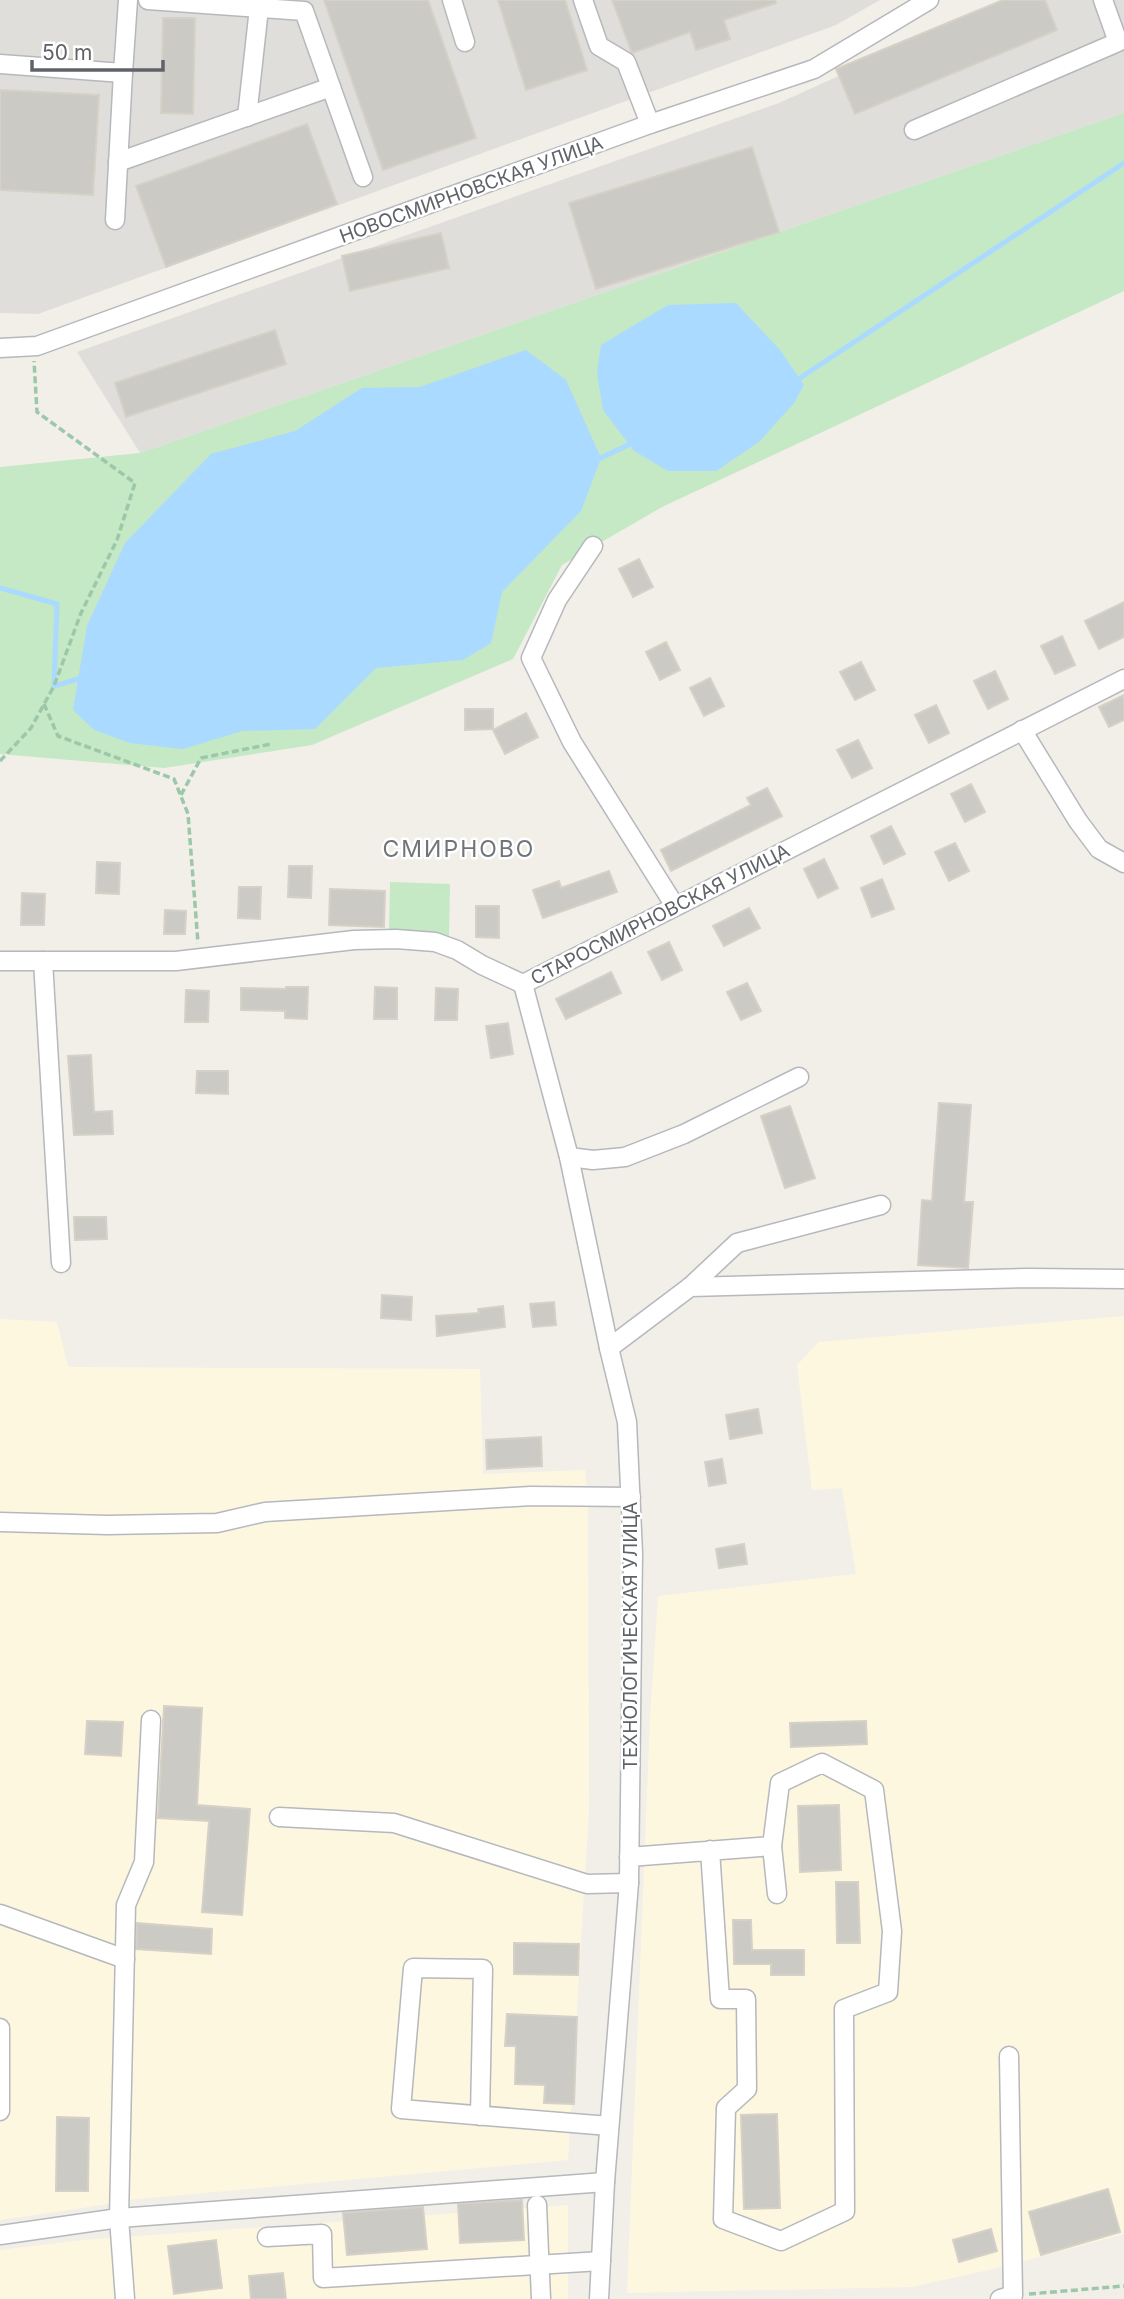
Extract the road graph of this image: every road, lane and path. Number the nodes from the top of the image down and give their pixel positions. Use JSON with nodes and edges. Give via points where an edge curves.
{"nodes":[{"id":1,"x":128,"y":0,"type":"edge"},
{"id":2,"x":148,"y":0,"type":"edge"},
{"id":3,"x":452,"y":0,"type":"edge"},
{"id":4,"x":583,"y":0,"type":"edge"},
{"id":5,"x":929,"y":0,"type":"edge"},
{"id":6,"x":1103,"y":0,"type":"edge"},
{"id":7,"x":304,"y":6,"type":"edge"},
{"id":8,"x":259,"y":8,"type":"junction"},
{"id":9,"x":465,"y":42,"type":"dead end"},
{"id":10,"x":0,"y":64,"type":"edge"},
{"id":11,"x":123,"y":73,"type":"junction"},
{"id":12,"x":331,"y":87,"type":"junction"},
{"id":13,"x":247,"y":117,"type":"junction"},
{"id":14,"x":650,"y":124,"type":"junction"},
{"id":15,"x":914,"y":130,"type":"dead end"},
{"id":16,"x":118,"y":162,"type":"junction"},
{"id":17,"x":363,"y":177,"type":"dead end"},
{"id":18,"x":115,"y":220,"type":"dead end"},
{"id":19,"x":37,"y":346,"type":"junction"},
{"id":20,"x":0,"y":348,"type":"edge"},
{"id":21,"x":593,"y":546,"type":"dead end"},
{"id":22,"x":1124,"y":679,"type":"edge"},
{"id":23,"x":44,"y":704,"type":"junction"},
{"id":24,"x":1021,"y":730,"type":"junction"},
{"id":25,"x":271,"y":744,"type":"dead end"},
{"id":26,"x":0,"y":761,"type":"edge"},
{"id":27,"x":181,"y":795,"type":"junction"},
{"id":28,"x":1124,"y":863,"type":"edge"},
{"id":29,"x":675,"y":906,"type":"junction"},
{"id":30,"x":199,"y":959,"type":"junction"},
{"id":31,"x":0,"y":961,"type":"edge"},
{"id":32,"x":43,"y":961,"type":"junction"},
{"id":33,"x":523,"y":984,"type":"junction"},
{"id":34,"x":799,"y":1077,"type":"dead end"},
{"id":35,"x":569,"y":1157,"type":"junction"},
{"id":36,"x":881,"y":1205,"type":"dead end"},
{"id":37,"x":61,"y":1263,"type":"dead end"},
{"id":38,"x":1124,"y":1279,"type":"edge"},
{"id":39,"x":690,"y":1287,"type":"junction"},
{"id":40,"x":609,"y":1348,"type":"junction"},
{"id":41,"x":631,"y":1497,"type":"junction"},
{"id":42,"x":0,"y":1522,"type":"edge"},
{"id":43,"x":150,"y":1720,"type":"dead end"},
{"id":44,"x":279,"y":1817,"type":"dead end"},
{"id":45,"x":772,"y":1846,"type":"junction"},
{"id":46,"x":710,"y":1850,"type":"junction"},
{"id":47,"x":629,"y":1857,"type":"junction"},
{"id":48,"x":629,"y":1883,"type":"junction"},
{"id":49,"x":778,"y":1895,"type":"dead end"},
{"id":50,"x":0,"y":1914,"type":"edge"},
{"id":51,"x":125,"y":1959,"type":"junction"},
{"id":52,"x":0,"y":2028,"type":"edge"},
{"id":53,"x":1009,"y":2056,"type":"dead end"},
{"id":54,"x":0,"y":2111,"type":"edge"},
{"id":55,"x":480,"y":2116,"type":"junction"},
{"id":56,"x":609,"y":2126,"type":"junction"},
{"id":57,"x":604,"y":2182,"type":"junction"},
{"id":58,"x":537,"y":2205,"type":"dead end"},
{"id":59,"x":119,"y":2218,"type":"junction"},
{"id":60,"x":0,"y":2235,"type":"edge"},
{"id":61,"x":267,"y":2237,"type":"dead end"},
{"id":62,"x":601,"y":2261,"type":"junction"},
{"id":63,"x":540,"y":2264,"type":"junction"},
{"id":64,"x":1124,"y":2286,"type":"edge"},
{"id":65,"x":1007,"y":2297,"type":"edge"},
{"id":66,"x":125,"y":2299,"type":"edge"},
{"id":67,"x":541,"y":2299,"type":"edge"},
{"id":68,"x":599,"y":2299,"type":"edge"}],
"edges":[{"from":1,"to":11,"type":"street"},
{"from":2,"to":8,"type":"street"},
{"from":3,"to":9,"type":"street"},
{"from":4,"to":14,"type":"street","via":[[598,46],[626,62]]},
{"from":5,"to":14,"type":"street","name":"НОВОСМИРНОВСКАЯ УЛИЦА","via":[[814,69]]},
{"from":6,"to":15,"type":"street","via":[[1118,42]]},
{"from":7,"to":8,"type":"street"},
{"from":7,"to":12,"type":"street"},
{"from":8,"to":13,"type":"street"},
{"from":10,"to":11,"type":"street"},
{"from":11,"to":16,"type":"street"},
{"from":12,"to":13,"type":"street"},
{"from":12,"to":17,"type":"street"},
{"from":13,"to":16,"type":"street"},
{"from":14,"to":19,"type":"street","name":"НОВОСМИРНОВСКАЯ УЛИЦА"},
{"from":16,"to":18,"type":"street"},
{"from":19,"to":20,"type":"street","name":"НОВОСМИРНОВСКАЯ УЛИЦА"},
{"from":19,"to":23,"type":"path","via":[[33,366],[37,412],[135,483],[117,541]]},
{"from":21,"to":29,"type":"street","via":[[557,600],[531,658],[572,742]]},
{"from":22,"to":24,"type":"street","name":"СТАРОСМИРНОВСКАЯ УЛИЦА"},
{"from":23,"to":26,"type":"path","via":[[31,728]]},
{"from":23,"to":27,"type":"path","via":[[58,736],[174,779]]},
{"from":24,"to":28,"type":"street","via":[[1099,849]]},
{"from":24,"to":29,"type":"street","name":"СТАРОСМИРНОВСКАЯ УЛИЦА"},
{"from":25,"to":27,"type":"path","via":[[201,758]]},
{"from":27,"to":30,"type":"path","via":[[188,814]]},
{"from":29,"to":33,"type":"street","name":"СТАРОСМИРНОВСКАЯ УЛИЦА"},
{"from":30,"to":32,"type":"street","name":"СТАРОСМИРНОВСКАЯ УЛИЦА"},
{"from":30,"to":33,"type":"street","name":"СТАРОСМИРНОВСКАЯ УЛИЦА","via":[[354,940],[435,942]]},
{"from":31,"to":32,"type":"street","name":"СТАРОСМИРНОВСКАЯ УЛИЦА"},
{"from":32,"to":37,"type":"street"},
{"from":33,"to":35,"type":"street","name":"ТЕХНОЛОГИЧЕСКАЯ УЛИЦА"},
{"from":34,"to":35,"type":"street","via":[[684,1134],[625,1157]]},
{"from":35,"to":40,"type":"street","name":"ТЕХНОЛОГИЧЕСКАЯ УЛИЦА"},
{"from":36,"to":39,"type":"street","via":[[737,1243]]},
{"from":38,"to":39,"type":"street"},
{"from":39,"to":40,"type":"street"},
{"from":40,"to":41,"type":"street","name":"ТЕХНОЛОГИЧЕСКАЯ УЛИЦА","via":[[627,1422]]},
{"from":41,"to":42,"type":"street","via":[[531,1496],[278,1511],[217,1523]]},
{"from":41,"to":47,"type":"street","name":"ТЕХНОЛОГИЧЕСКАЯ УЛИЦА"},
{"from":43,"to":51,"type":"street","via":[[144,1861],[126,1905]]},
{"from":44,"to":48,"type":"street","via":[[394,1823],[587,1884]]},
{"from":45,"to":46,"type":"street"},
{"from":45,"to":46,"type":"street","via":[[780,1783],[822,1763],[874,1790],[891,1931],[888,1992],[844,2009],[845,2211],[781,2241],[723,2219],[726,2108],[747,2089],[746,1999],[720,1999]]},
{"from":45,"to":49,"type":"street"},
{"from":46,"to":47,"type":"street"},
{"from":47,"to":48,"type":"street","name":"ТЕХНОЛОГИЧЕСКАЯ УЛИЦА"},
{"from":48,"to":56,"type":"street","name":"ТЕХНОЛОГИЧЕСКАЯ УЛИЦА"},
{"from":50,"to":51,"type":"street"},
{"from":51,"to":59,"type":"street"},
{"from":52,"to":54,"type":"street"},
{"from":53,"to":65,"type":"street"},
{"from":55,"to":55,"type":"street","via":[[401,2109],[413,1968],[483,1969]]},
{"from":55,"to":56,"type":"street"},
{"from":56,"to":57,"type":"street","name":"ТЕХНОЛОГИЧЕСКАЯ УЛИЦА"},
{"from":57,"to":59,"type":"street"},
{"from":57,"to":62,"type":"street","name":"ТЕХНОЛОГИЧЕСКАЯ УЛИЦА"},
{"from":58,"to":63,"type":"street"},
{"from":59,"to":60,"type":"street"},
{"from":59,"to":66,"type":"street"},
{"from":61,"to":63,"type":"street","via":[[323,2234],[323,2278]]},
{"from":62,"to":63,"type":"street"},
{"from":62,"to":68,"type":"street","name":"ТЕХНОЛОГИЧЕСКАЯ УЛИЦА"},
{"from":63,"to":67,"type":"street"},
{"from":64,"to":65,"type":"path"}]}
